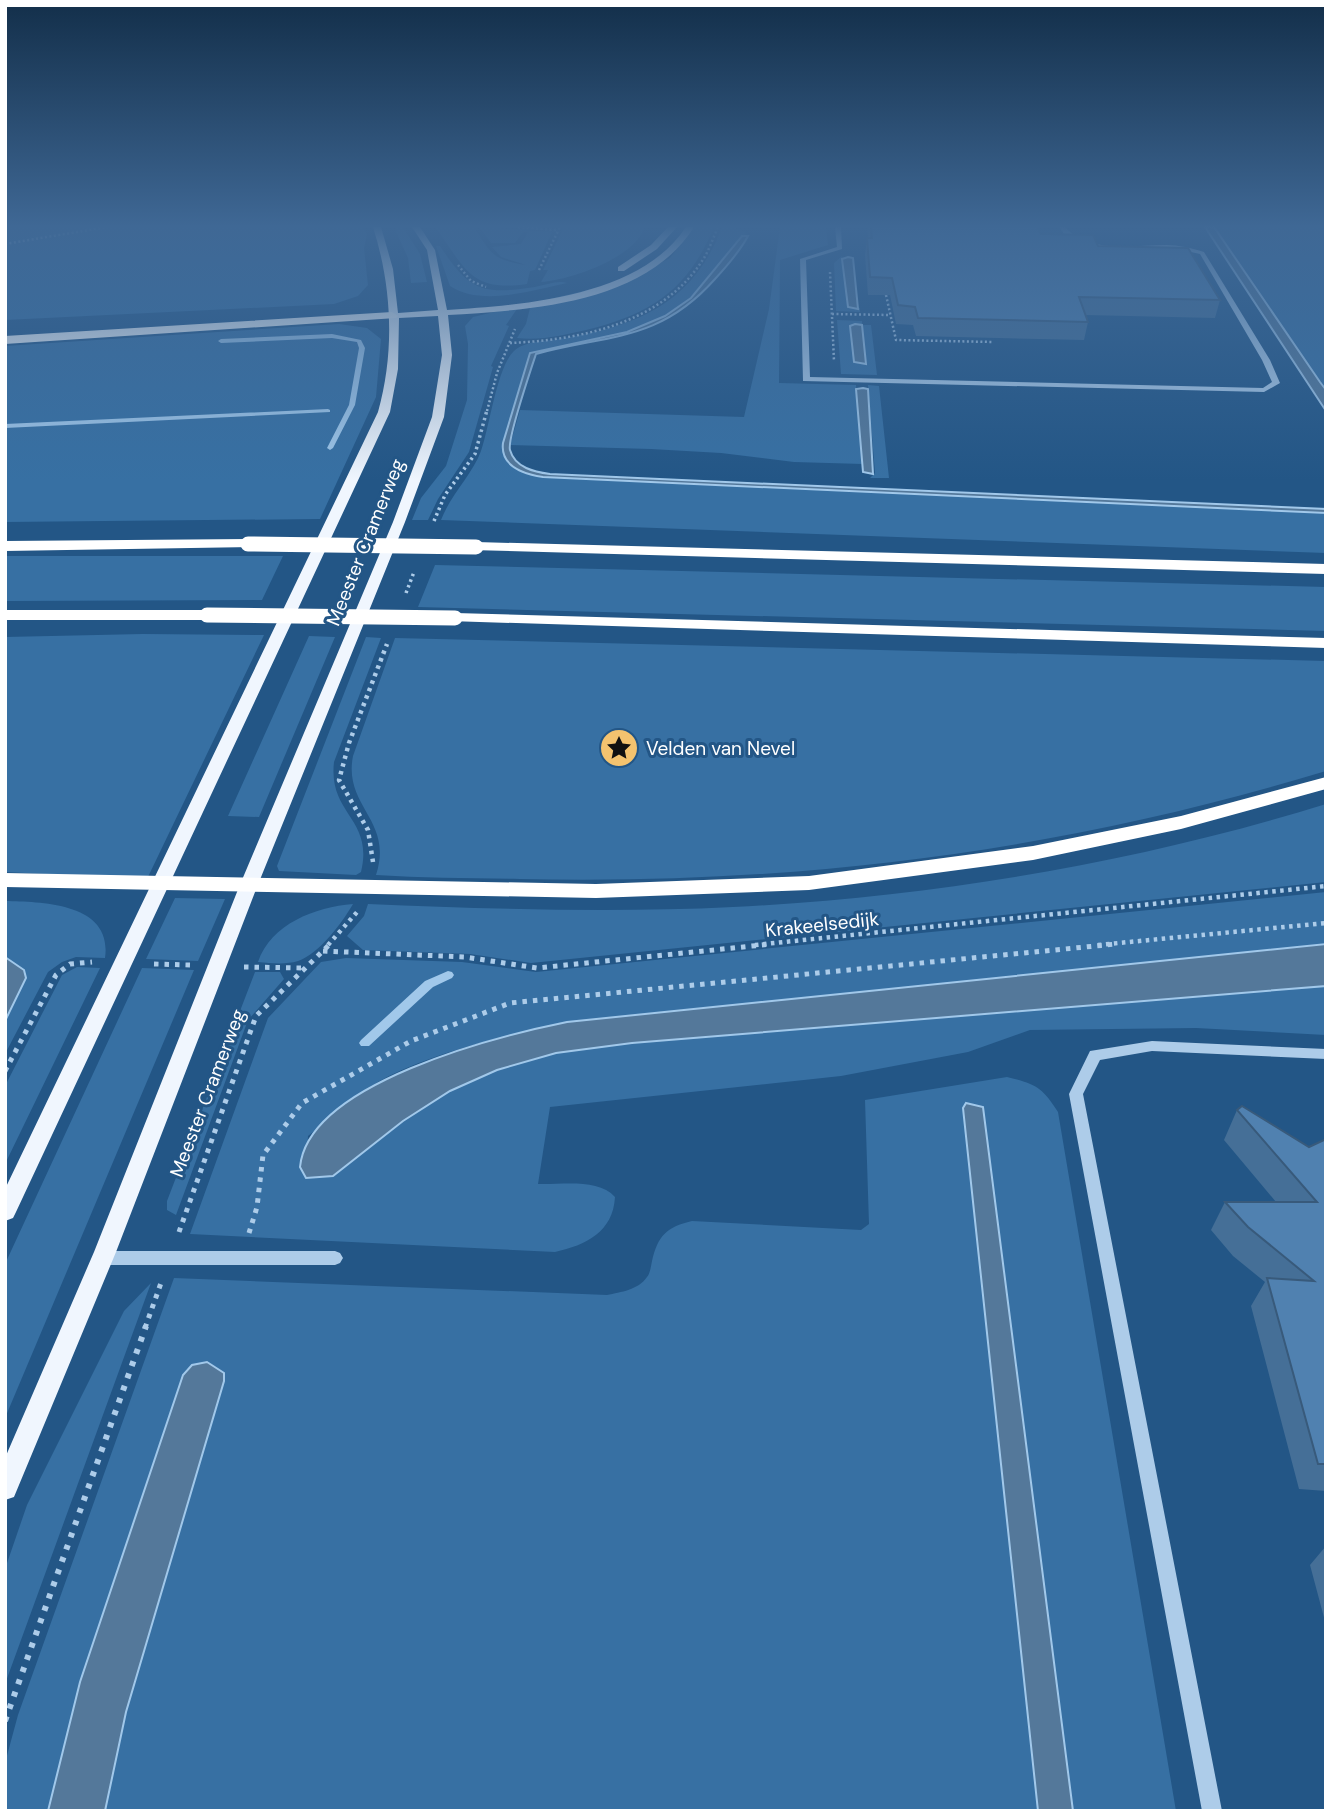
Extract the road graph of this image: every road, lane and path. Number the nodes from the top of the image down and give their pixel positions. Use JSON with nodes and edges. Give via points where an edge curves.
{"nodes":[{"id":1,"x":391,"y":311,"type":"edge"},
{"id":2,"x":373,"y":312,"type":"edge"},
{"id":3,"x":381,"y":312,"type":"edge"},
{"id":4,"x":442,"y":312,"type":"edge"},
{"id":5,"x":804,"y":312,"type":"edge"},
{"id":6,"x":889,"y":312,"type":"edge"},
{"id":7,"x":1236,"y":312,"type":"edge"},
{"id":8,"x":833,"y":314,"type":"joint"},
{"id":9,"x":889,"y":315,"type":"junction"},
{"id":10,"x":895,"y":316,"type":"edge"},
{"id":11,"x":517,"y":325,"type":"dead end"},
{"id":12,"x":5,"y":327,"type":"edge"},
{"id":13,"x":5,"y":340,"type":"edge"},
{"id":14,"x":993,"y":342,"type":"edge"},
{"id":15,"x":835,"y":363,"type":"dead end"},
{"id":16,"x":432,"y":525,"type":"dead end"},
{"id":17,"x":5,"y":546,"type":"edge"},
{"id":18,"x":418,"y":563,"type":"dead end"},
{"id":19,"x":1326,"y":569,"type":"edge"},
{"id":20,"x":403,"y":602,"type":"dead end"},
{"id":21,"x":5,"y":615,"type":"edge"},
{"id":22,"x":388,"y":640,"type":"dead end"},
{"id":23,"x":1326,"y":643,"type":"edge"},
{"id":24,"x":1326,"y":783,"type":"edge"},
{"id":25,"x":5,"y":880,"type":"edge"},
{"id":26,"x":1326,"y":886,"type":"edge"},
{"id":27,"x":160,"y":887,"type":"junction"},
{"id":28,"x":248,"y":887,"type":"junction"},
{"id":29,"x":366,"y":888,"type":"junction"},
{"id":30,"x":1326,"y":923,"type":"edge"},
{"id":31,"x":322,"y":951,"type":"junction"},
{"id":32,"x":1326,"y":1054,"type":"edge"},
{"id":33,"x":5,"y":1212,"type":"edge"},
{"id":34,"x":170,"y":1256,"type":"junction"},
{"id":35,"x":242,"y":1256,"type":"junction"},
{"id":36,"x":103,"y":1258,"type":"junction"},
{"id":37,"x":335,"y":1258,"type":"dead end"},
{"id":38,"x":5,"y":1488,"type":"edge"},
{"id":39,"x":5,"y":1721,"type":"edge"},
{"id":40,"x":1212,"y":1811,"type":"edge"}],
"edges":[{"from":1,"to":27,"type":"main road","name":"Meester Cramerweg","via":[[393,376],[384,412]]},
{"from":2,"to":12,"type":"highway"},
{"from":3,"to":13,"type":"highway"},
{"from":4,"to":28,"type":"main road","name":"Meester Cramerweg","via":[[446,367],[435,426]]},
{"from":5,"to":7,"type":"lane","via":[[806,379],[1264,390],[1276,383]]},
{"from":6,"to":9,"type":"path"},
{"from":8,"to":9,"type":"path"},
{"from":8,"to":15,"type":"path"},
{"from":9,"to":10,"type":"path"},
{"from":9,"to":14,"type":"path","via":[[896,340]]},
{"from":11,"to":16,"type":"path","via":[[497,373],[475,454],[445,495]]},
{"from":17,"to":19,"type":"highway","bridge":true,"via":[[476,547]]},
{"from":18,"to":20,"type":"path"},
{"from":21,"to":23,"type":"highway","bridge":true,"via":[[455,618]]},
{"from":22,"to":29,"type":"path","name":"Meester Cramerweg","via":[[339,780],[374,846]]},
{"from":24,"to":29,"type":"highway","via":[[1152,830],[939,868],[840,880],[636,891]]},
{"from":25,"to":27,"type":"highway"},
{"from":26,"to":31,"type":"path","name":"Krakeelsedijk","via":[[537,968],[465,957]]},
{"from":27,"to":28,"type":"highway"},
{"from":27,"to":33,"type":"main road","name":"Meester Cramerweg"},
{"from":28,"to":29,"type":"highway"},
{"from":28,"to":36,"type":"main road","name":"Meester Cramerweg"},
{"from":29,"to":31,"type":"path","name":"Meester Cramerweg","via":[[357,914]]},
{"from":30,"to":35,"type":"path","via":[[510,1003],[411,1041],[302,1103],[263,1155],[257,1207]]},
{"from":31,"to":34,"type":"path","name":"Meester Cramerweg","via":[[256,1016]]},
{"from":32,"to":40,"type":"lane","via":[[1140,1048],[1095,1055],[1076,1094]]},
{"from":34,"to":35,"type":"lane"},
{"from":34,"to":36,"type":"lane"},
{"from":34,"to":39,"type":"path","name":"Meester Cramerweg"},
{"from":35,"to":37,"type":"lane"},
{"from":36,"to":38,"type":"main road","name":"Meester Cramerweg"}]}
